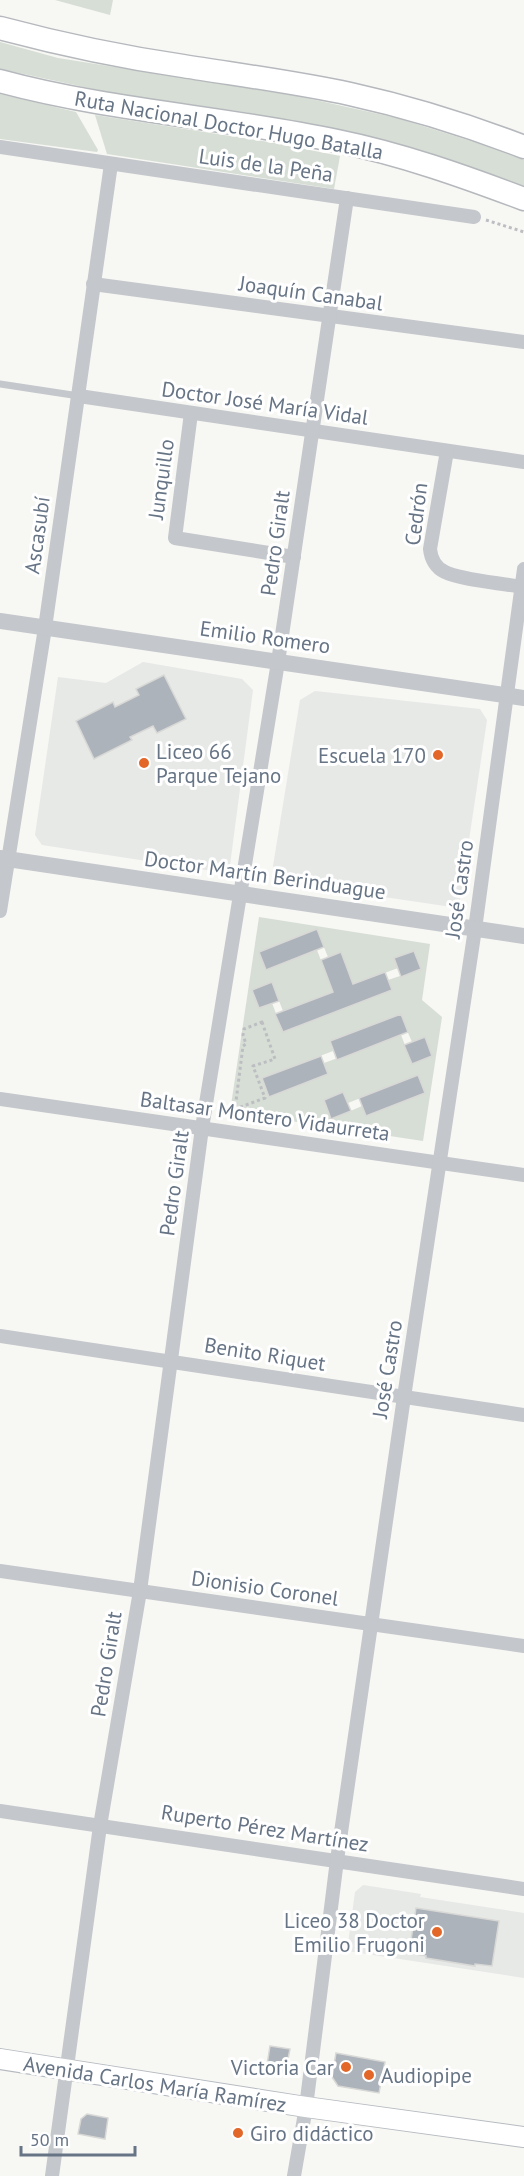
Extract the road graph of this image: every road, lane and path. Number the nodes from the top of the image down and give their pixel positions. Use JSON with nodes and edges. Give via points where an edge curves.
{"nodes":[{"id":1,"x":0,"y":28,"type":"edge"},
{"id":2,"x":0,"y":81,"type":"edge"},
{"id":3,"x":0,"y":147,"type":"edge"},
{"id":4,"x":524,"y":147,"type":"edge"},
{"id":5,"x":111,"y":164,"type":"junction"},
{"id":6,"x":347,"y":198,"type":"junction"},
{"id":7,"x":524,"y":199,"type":"edge"},
{"id":8,"x":474,"y":217,"type":"joint"},
{"id":9,"x":524,"y":232,"type":"edge"},
{"id":10,"x":93,"y":284,"type":"junction"},
{"id":11,"x":329,"y":316,"type":"junction"},
{"id":12,"x":524,"y":342,"type":"edge"},
{"id":13,"x":0,"y":384,"type":"edge"},
{"id":14,"x":79,"y":396,"type":"junction"},
{"id":15,"x":191,"y":413,"type":"junction"},
{"id":16,"x":312,"y":431,"type":"junction"},
{"id":17,"x":447,"y":451,"type":"junction"},
{"id":18,"x":524,"y":462,"type":"edge"},
{"id":19,"x":294,"y":557,"type":"junction"},
{"id":20,"x":524,"y":568,"type":"edge"},
{"id":21,"x":521,"y":586,"type":"junction"},
{"id":22,"x":0,"y":621,"type":"edge"},
{"id":23,"x":45,"y":628,"type":"junction"},
{"id":24,"x":278,"y":662,"type":"junction"},
{"id":25,"x":506,"y":694,"type":"junction"},
{"id":26,"x":524,"y":698,"type":"edge"},
{"id":27,"x":4,"y":859,"type":"edge"},
{"id":28,"x":240,"y":894,"type":"junction"},
{"id":29,"x":0,"y":911,"type":"edge"},
{"id":30,"x":475,"y":929,"type":"junction"},
{"id":31,"x":524,"y":936,"type":"edge"},
{"id":32,"x":0,"y":1098,"type":"edge"},
{"id":33,"x":237,"y":1109,"type":"joint"},
{"id":34,"x":202,"y":1128,"type":"junction"},
{"id":35,"x":440,"y":1163,"type":"junction"},
{"id":36,"x":524,"y":1175,"type":"edge"},
{"id":37,"x":0,"y":1336,"type":"edge"},
{"id":38,"x":170,"y":1361,"type":"junction"},
{"id":39,"x":404,"y":1397,"type":"junction"},
{"id":40,"x":524,"y":1415,"type":"edge"},
{"id":41,"x":0,"y":1571,"type":"edge"},
{"id":42,"x":140,"y":1591,"type":"junction"},
{"id":43,"x":372,"y":1624,"type":"junction"},
{"id":44,"x":524,"y":1646,"type":"edge"},
{"id":45,"x":0,"y":1811,"type":"edge"},
{"id":46,"x":100,"y":1826,"type":"junction"},
{"id":47,"x":337,"y":1860,"type":"junction"},
{"id":48,"x":524,"y":1888,"type":"edge"},
{"id":49,"x":0,"y":2059,"type":"edge"},
{"id":50,"x":66,"y":2069,"type":"junction"},
{"id":51,"x":306,"y":2107,"type":"junction"},
{"id":52,"x":524,"y":2138,"type":"edge"},
{"id":53,"x":52,"y":2176,"type":"edge"},
{"id":54,"x":294,"y":2176,"type":"edge"}],
"edges":[{"from":1,"to":4,"type":"highway","via":[[110,53],[349,93],[453,121]]},
{"from":2,"to":7,"type":"highway","name":"Ruta Nacional Doctor Hugo Batalla","via":[[117,106],[279,130],[384,151]]},
{"from":3,"to":5,"type":"street","name":"Luis de la Peña"},
{"from":5,"to":6,"type":"street","name":"Luis de la Peña"},
{"from":5,"to":10,"type":"street","name":"Ascasubí"},
{"from":6,"to":8,"type":"street","name":"Luis de la Peña"},
{"from":6,"to":11,"type":"street","name":"Pedro Giralt"},
{"from":8,"to":9,"type":"path"},
{"from":10,"to":11,"type":"street","name":"Joaquín Canabal"},
{"from":10,"to":14,"type":"street","name":"Ascasubí"},
{"from":11,"to":12,"type":"street","name":"Joaquín Canabal"},
{"from":11,"to":16,"type":"street","name":"Pedro Giralt"},
{"from":13,"to":14,"type":"lane","name":"Doctor José María Vidal"},
{"from":14,"to":15,"type":"street","name":"Doctor José María Vidal"},
{"from":14,"to":23,"type":"street","name":"Ascasubí"},
{"from":15,"to":16,"type":"street","name":"Doctor José María Vidal"},
{"from":15,"to":19,"type":"street","name":"Junquillo","via":[[175,538]]},
{"from":16,"to":17,"type":"street","name":"Doctor José María Vidal"},
{"from":16,"to":19,"type":"street","name":"Pedro Giralt"},
{"from":17,"to":18,"type":"street","name":"Doctor José María Vidal"},
{"from":17,"to":21,"type":"street","name":"Cedrón","via":[[430,549],[433,561],[452,574]]},
{"from":19,"to":24,"type":"street","name":"Pedro Giralt"},
{"from":20,"to":21,"type":"street","name":"José Castro"},
{"from":21,"to":25,"type":"street","name":"José Castro"},
{"from":22,"to":23,"type":"street","name":"Emilio Romero"},
{"from":23,"to":24,"type":"street","name":"Emilio Romero"},
{"from":23,"to":27,"type":"street","name":"Ascasubí"},
{"from":24,"to":25,"type":"street","name":"Emilio Romero"},
{"from":24,"to":28,"type":"street","name":"Pedro Giralt"},
{"from":25,"to":26,"type":"street","name":"Emilio Romero"},
{"from":25,"to":30,"type":"street","name":"José Castro"},
{"from":27,"to":28,"type":"street","name":"Doctor Martín Berinduague"},
{"from":27,"to":29,"type":"street","name":"Ascasubí"},
{"from":28,"to":30,"type":"street","name":"Doctor Martín Berinduague"},
{"from":28,"to":34,"type":"street","name":"Pedro Giralt"},
{"from":30,"to":31,"type":"street","name":"Doctor Martín Berinduague"},
{"from":30,"to":35,"type":"street","name":"José Castro"},
{"from":32,"to":34,"type":"street","name":"Baltasar Montero Vidaurreta"},
{"from":33,"to":33,"type":"path","via":[[265,1098],[253,1066],[275,1059],[262,1022],[244,1029],[246,1044]]},
{"from":34,"to":35,"type":"street","name":"Baltasar Montero Vidaurreta"},
{"from":34,"to":38,"type":"street","name":"Pedro Giralt"},
{"from":35,"to":36,"type":"street","name":"Baltasar Montero Vidaurreta"},
{"from":35,"to":39,"type":"street","name":"José Castro"},
{"from":37,"to":38,"type":"street","name":"Benito Riquet"},
{"from":38,"to":39,"type":"street","name":"Benito Riquet"},
{"from":38,"to":42,"type":"street","name":"Pedro Giralt"},
{"from":39,"to":40,"type":"street","name":"Benito Riquet"},
{"from":39,"to":43,"type":"street","name":"José Castro"},
{"from":41,"to":42,"type":"street","name":"Dionisio Coronel"},
{"from":42,"to":43,"type":"street","name":"Dionisio Coronel"},
{"from":42,"to":46,"type":"street","name":"Pedro Giralt"},
{"from":43,"to":44,"type":"street","name":"Dionisio Coronel"},
{"from":43,"to":47,"type":"street","name":"José Castro"},
{"from":45,"to":46,"type":"street","name":"Ruperto Pérez Martínez"},
{"from":46,"to":47,"type":"street","name":"Ruperto Pérez Martínez"},
{"from":46,"to":50,"type":"street","name":"Pedro Giralt"},
{"from":47,"to":48,"type":"street","name":"Ruperto Pérez Martínez"},
{"from":47,"to":51,"type":"street","name":"José Castro"},
{"from":49,"to":50,"type":"main road","name":"Avenida Carlos María Ramírez"},
{"from":50,"to":51,"type":"main road","name":"Avenida Carlos María Ramírez"},
{"from":50,"to":53,"type":"street","name":"Pedro Giralt"},
{"from":51,"to":52,"type":"main road","name":"Avenida Carlos María Ramírez"},
{"from":51,"to":54,"type":"street","name":"José Castro"}]}
